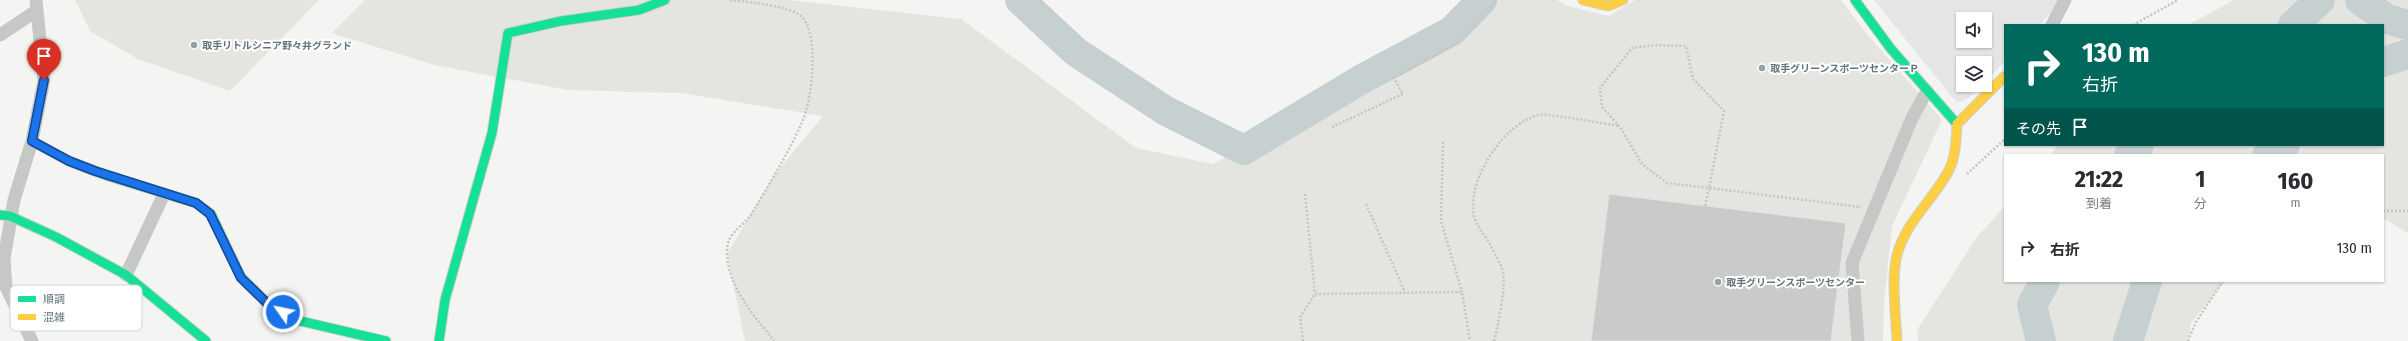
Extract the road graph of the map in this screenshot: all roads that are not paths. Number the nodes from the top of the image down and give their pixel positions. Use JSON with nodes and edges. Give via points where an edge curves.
{"nodes":[{"id":1,"x":665,"y":0,"type":"edge"},
{"id":2,"x":1583,"y":0,"type":"edge"},
{"id":3,"x":1623,"y":0,"type":"edge"},
{"id":4,"x":1855,"y":0,"type":"edge"},
{"id":5,"x":2065,"y":0,"type":"edge"},
{"id":6,"x":36,"y":6,"type":"edge"},
{"id":7,"x":2053,"y":24,"type":"edge"},
{"id":8,"x":0,"y":35,"type":"edge"},
{"id":9,"x":2004,"y":77,"type":"edge"},
{"id":10,"x":1927,"y":91,"type":"junction"},
{"id":11,"x":1957,"y":124,"type":"junction"},
{"id":12,"x":32,"y":141,"type":"junction"},
{"id":13,"x":164,"y":194,"type":"junction"},
{"id":14,"x":5,"y":215,"type":"edge"},
{"id":15,"x":126,"y":276,"type":"junction"},
{"id":16,"x":135,"y":285,"type":"edge"},
{"id":17,"x":137,"y":285,"type":"edge"},
{"id":18,"x":142,"y":289,"type":"edge"},
{"id":19,"x":3,"y":290,"type":"edge"},
{"id":20,"x":142,"y":293,"type":"edge"},
{"id":21,"x":10,"y":302,"type":"edge"},
{"id":22,"x":26,"y":331,"type":"edge"},
{"id":23,"x":183,"y":336,"type":"dead end"},
{"id":24,"x":32,"y":341,"type":"edge"},
{"id":25,"x":206,"y":341,"type":"edge"},
{"id":26,"x":386,"y":341,"type":"edge"},
{"id":27,"x":439,"y":341,"type":"edge"},
{"id":28,"x":1858,"y":341,"type":"edge"},
{"id":29,"x":1897,"y":341,"type":"edge"}],
"edges":[{"from":1,"to":27,"type":"street","via":[[639,10],[560,21],[508,33],[492,134],[445,300]]},
{"from":2,"to":3,"type":"street","via":[[1606,7],[1616,6]]},
{"from":4,"to":10,"type":"street"},
{"from":5,"to":7,"type":"street"},
{"from":6,"to":8,"type":"street"},
{"from":6,"to":12,"type":"street","via":[[44,80]]},
{"from":9,"to":11,"type":"street"},
{"from":10,"to":11,"type":"street"},
{"from":10,"to":28,"type":"street","via":[[1912,118],[1852,263]]},
{"from":11,"to":29,"type":"street","via":[[1955,150],[1949,171],[1907,230],[1897,256]]},
{"from":12,"to":13,"type":"street","via":[[69,161]]},
{"from":12,"to":14,"type":"street"},
{"from":13,"to":15,"type":"street"},
{"from":13,"to":26,"type":"street","via":[[196,203],[210,214],[241,278],[269,305],[296,320]]},
{"from":14,"to":15,"type":"street","via":[[56,237]]},
{"from":14,"to":19,"type":"street"},
{"from":15,"to":16,"type":"street"},
{"from":15,"to":17,"type":"street"},
{"from":18,"to":25,"type":"street"},
{"from":19,"to":21,"type":"street"},
{"from":20,"to":23,"type":"street"},
{"from":22,"to":24,"type":"street"}]}
